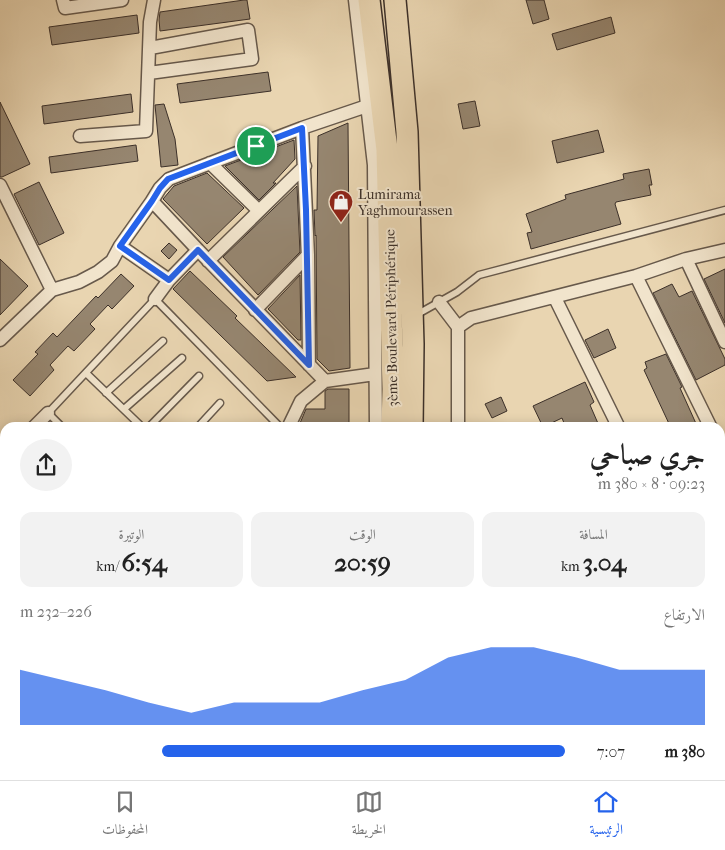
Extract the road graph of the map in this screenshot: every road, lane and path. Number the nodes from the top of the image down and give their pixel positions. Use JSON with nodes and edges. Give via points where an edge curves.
{"nodes":[{"id":1,"x":63,"y":0,"type":"edge"},
{"id":2,"x":122,"y":0,"type":"edge"},
{"id":3,"x":154,"y":0,"type":"edge"},
{"id":4,"x":355,"y":0,"type":"edge"},
{"id":5,"x":370,"y":0,"type":"edge"},
{"id":6,"x":395,"y":0,"type":"edge"},
{"id":7,"x":150,"y":48,"type":"junction"},
{"id":8,"x":149,"y":74,"type":"junction"},
{"id":9,"x":367,"y":106,"type":"junction"},
{"id":10,"x":302,"y":128,"type":"junction"},
{"id":11,"x":80,"y":136,"type":"dead end"},
{"id":12,"x":210,"y":163,"type":"junction"},
{"id":13,"x":305,"y":166,"type":"junction"},
{"id":14,"x":0,"y":186,"type":"edge"},
{"id":15,"x":152,"y":201,"type":"junction"},
{"id":16,"x":725,"y":210,"type":"edge"},
{"id":17,"x":259,"y":211,"type":"junction"},
{"id":18,"x":120,"y":246,"type":"junction"},
{"id":19,"x":198,"y":250,"type":"junction"},
{"id":20,"x":725,"y":250,"type":"edge"},
{"id":21,"x":308,"y":255,"type":"junction"},
{"id":22,"x":686,"y":259,"type":"junction"},
{"id":23,"x":208,"y":261,"type":"junction"},
{"id":24,"x":636,"y":276,"type":"junction"},
{"id":25,"x":169,"y":280,"type":"junction"},
{"id":26,"x":52,"y":290,"type":"junction"},
{"id":27,"x":555,"y":298,"type":"junction"},
{"id":28,"x":156,"y":299,"type":"junction"},
{"id":29,"x":439,"y":302,"type":"junction"},
{"id":30,"x":255,"y":310,"type":"junction"},
{"id":31,"x":412,"y":316,"type":"junction"},
{"id":32,"x":458,"y":327,"type":"junction"},
{"id":33,"x":0,"y":340,"type":"edge"},
{"id":34,"x":163,"y":341,"type":"dead end"},
{"id":35,"x":725,"y":342,"type":"edge"},
{"id":36,"x":182,"y":358,"type":"dead end"},
{"id":37,"x":309,"y":365,"type":"junction"},
{"id":38,"x":86,"y":373,"type":"junction"},
{"id":39,"x":375,"y":374,"type":"junction"},
{"id":40,"x":199,"y":376,"type":"dead end"},
{"id":41,"x":324,"y":381,"type":"junction"},
{"id":42,"x":106,"y":393,"type":"junction"},
{"id":43,"x":220,"y":403,"type":"dead end"},
{"id":44,"x":124,"y":409,"type":"junction"},
{"id":45,"x":48,"y":413,"type":"junction"},
{"id":46,"x":39,"y":422,"type":"edge"},
{"id":47,"x":57,"y":422,"type":"edge"},
{"id":48,"x":137,"y":422,"type":"edge"},
{"id":49,"x":154,"y":422,"type":"edge"},
{"id":50,"x":203,"y":422,"type":"edge"},
{"id":51,"x":275,"y":422,"type":"edge"},
{"id":52,"x":291,"y":422,"type":"edge"},
{"id":53,"x":376,"y":422,"type":"edge"},
{"id":54,"x":392,"y":422,"type":"edge"},
{"id":55,"x":412,"y":422,"type":"edge"},
{"id":56,"x":458,"y":422,"type":"edge"},
{"id":57,"x":616,"y":422,"type":"edge"},
{"id":58,"x":708,"y":422,"type":"edge"}],
"edges":[{"from":1,"to":2,"type":"street","via":[[64,8]]},
{"from":3,"to":7,"type":"street"},
{"from":4,"to":9,"type":"street"},
{"from":5,"to":54,"type":"highway","name":"3ème Boulevard Périphérique","via":[[387,150]]},
{"from":6,"to":31,"type":"highway","name":"3ème Boulevard Périphérique","via":[[407,132]]},
{"from":7,"to":8,"type":"street"},
{"from":7,"to":8,"type":"street","via":[[248,30],[252,59]]},
{"from":8,"to":11,"type":"street","via":[[146,131]]},
{"from":9,"to":10,"type":"street"},
{"from":9,"to":39,"type":"street","via":[[374,165]]},
{"from":10,"to":12,"type":"street"},
{"from":10,"to":13,"type":"street"},
{"from":12,"to":15,"type":"street","via":[[168,179]]},
{"from":12,"to":17,"type":"street"},
{"from":13,"to":17,"type":"street"},
{"from":13,"to":21,"type":"street"},
{"from":14,"to":26,"type":"street"},
{"from":15,"to":18,"type":"street"},
{"from":15,"to":19,"type":"street"},
{"from":16,"to":29,"type":"lane","via":[[479,275]]},
{"from":17,"to":23,"type":"street"},
{"from":18,"to":25,"type":"street"},
{"from":18,"to":26,"type":"street","via":[[112,261],[98,272]]},
{"from":19,"to":23,"type":"street"},
{"from":19,"to":25,"type":"street"},
{"from":20,"to":22,"type":"street"},
{"from":21,"to":30,"type":"street"},
{"from":21,"to":37,"type":"street"},
{"from":22,"to":24,"type":"street"},
{"from":22,"to":35,"type":"street"},
{"from":23,"to":30,"type":"street"},
{"from":24,"to":27,"type":"street"},
{"from":24,"to":58,"type":"street"},
{"from":25,"to":28,"type":"street"},
{"from":26,"to":33,"type":"street"},
{"from":27,"to":32,"type":"street","via":[[471,318]]},
{"from":27,"to":57,"type":"street"},
{"from":28,"to":38,"type":"lane"},
{"from":28,"to":51,"type":"lane"},
{"from":29,"to":31,"type":"lane"},
{"from":29,"to":32,"type":"street"},
{"from":30,"to":37,"type":"street"},
{"from":31,"to":55,"type":"highway","name":"3ème Boulevard Périphérique"},
{"from":32,"to":56,"type":"street"},
{"from":34,"to":42,"type":"lane"},
{"from":36,"to":44,"type":"lane"},
{"from":37,"to":41,"type":"street"},
{"from":38,"to":42,"type":"lane"},
{"from":38,"to":45,"type":"lane"},
{"from":39,"to":41,"type":"street"},
{"from":39,"to":53,"type":"street"},
{"from":40,"to":49,"type":"lane"},
{"from":41,"to":52,"type":"street","via":[[301,401]]},
{"from":42,"to":44,"type":"lane"},
{"from":43,"to":50,"type":"lane"},
{"from":44,"to":48,"type":"lane"},
{"from":45,"to":46,"type":"street"},
{"from":45,"to":47,"type":"lane"}]}
